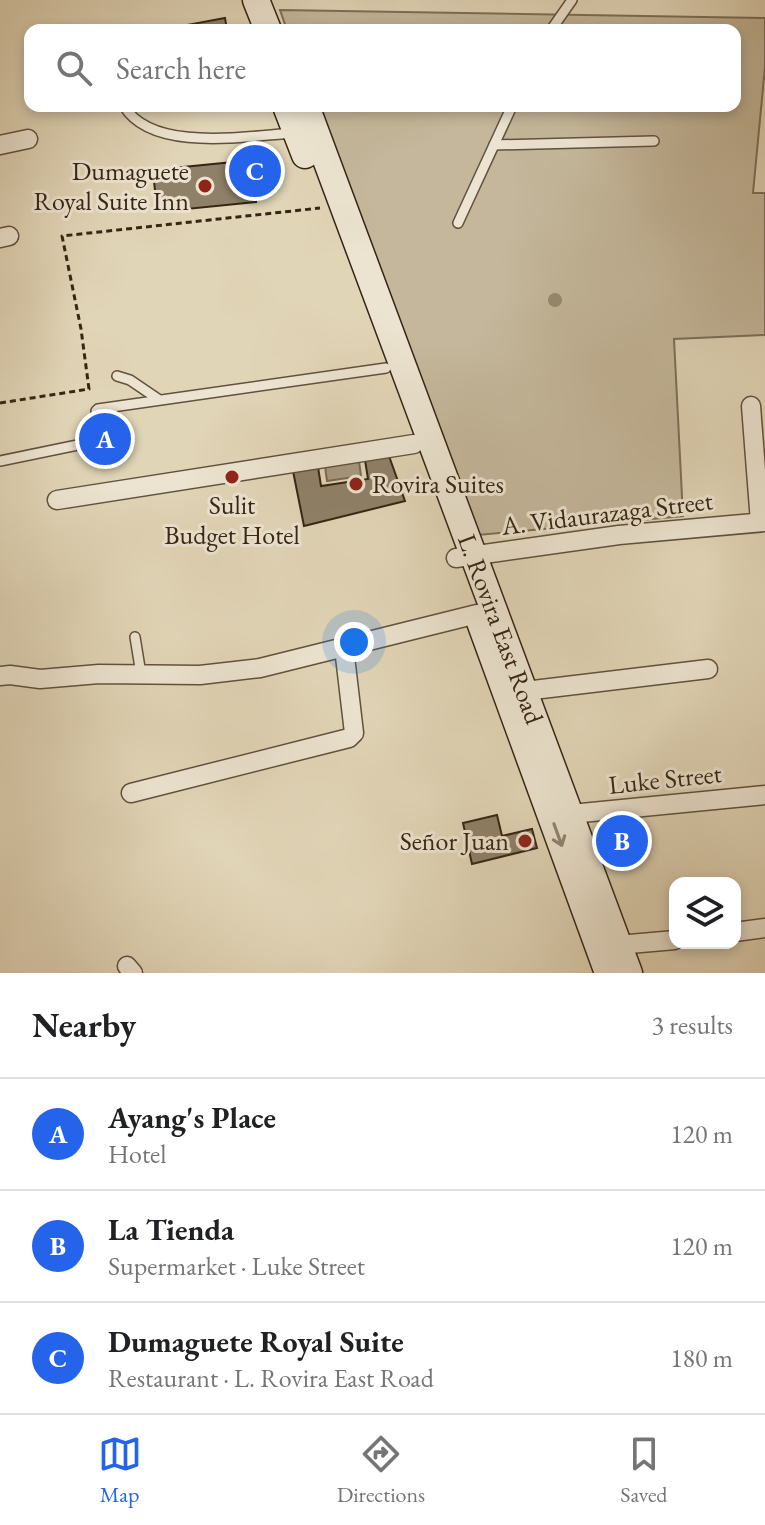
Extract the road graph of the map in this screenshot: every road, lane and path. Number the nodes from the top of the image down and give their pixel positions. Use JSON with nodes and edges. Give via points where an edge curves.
{"nodes":[{"id":1,"x":256,"y":0,"type":"edge"},
{"id":2,"x":572,"y":0,"type":"edge"},
{"id":3,"x":266,"y":24,"type":"edge"},
{"id":4,"x":555,"y":24,"type":"edge"},
{"id":5,"x":127,"y":112,"type":"edge"},
{"id":6,"x":288,"y":112,"type":"edge"},
{"id":7,"x":308,"y":112,"type":"edge"},
{"id":8,"x":509,"y":112,"type":"edge"},
{"id":9,"x":297,"y":133,"type":"junction"},
{"id":10,"x":28,"y":139,"type":"dead end"},
{"id":11,"x":654,"y":141,"type":"dead end"},
{"id":12,"x":0,"y":145,"type":"edge"},
{"id":13,"x":494,"y":145,"type":"junction"},
{"id":14,"x":326,"y":207,"type":"junction"},
{"id":15,"x":458,"y":223,"type":"dead end"},
{"id":16,"x":386,"y":368,"type":"junction"},
{"id":17,"x":117,"y":376,"type":"dead end"},
{"id":18,"x":158,"y":399,"type":"junction"},
{"id":19,"x":0,"y":403,"type":"edge"},
{"id":20,"x":751,"y":406,"type":"dead end"},
{"id":21,"x":414,"y":444,"type":"junction"},
{"id":22,"x":0,"y":461,"type":"edge"},
{"id":23,"x":57,"y":500,"type":"dead end"},
{"id":24,"x":762,"y":522,"type":"edge"},
{"id":25,"x":464,"y":556,"type":"junction"},
{"id":26,"x":477,"y":614,"type":"junction"},
{"id":27,"x":135,"y":637,"type":"dead end"},
{"id":28,"x":344,"y":648,"type":"junction"},
{"id":29,"x":708,"y":669,"type":"dead end"},
{"id":30,"x":141,"y":674,"type":"junction"},
{"id":31,"x":0,"y":676,"type":"edge"},
{"id":32,"x":525,"y":691,"type":"junction"},
{"id":33,"x":541,"y":764,"type":"junction"},
{"id":34,"x":131,"y":793,"type":"dead end"},
{"id":35,"x":765,"y":795,"type":"edge"},
{"id":36,"x":571,"y":814,"type":"junction"},
{"id":37,"x":765,"y":928,"type":"edge"},
{"id":38,"x":741,"y":931,"type":"edge"},
{"id":39,"x":669,"y":941,"type":"edge"},
{"id":40,"x":618,"y":945,"type":"junction"},
{"id":41,"x":608,"y":973,"type":"edge"},
{"id":42,"x":629,"y":973,"type":"edge"}],
"edges":[{"from":1,"to":3,"type":"main road"},
{"from":2,"to":4,"type":"lane"},
{"from":5,"to":9,"type":"lane","via":[[165,134],[200,138]]},
{"from":6,"to":9,"type":"main road","name":"L. Rovira East Road"},
{"from":7,"to":25,"type":"main road","name":"L. Rovira East Road"},
{"from":8,"to":13,"type":"lane"},
{"from":9,"to":14,"type":"main road","name":"L. Rovira East Road"},
{"from":10,"to":12,"type":"street"},
{"from":11,"to":13,"type":"lane"},
{"from":13,"to":15,"type":"lane"},
{"from":14,"to":16,"type":"main road","name":"L. Rovira East Road"},
{"from":14,"to":19,"type":"path","via":[[62,236],[89,389]]},
{"from":16,"to":18,"type":"lane"},
{"from":16,"to":21,"type":"main road","name":"L. Rovira East Road"},
{"from":17,"to":18,"type":"lane"},
{"from":18,"to":22,"type":"lane","via":[[97,410],[97,441]]},
{"from":20,"to":24,"type":"street"},
{"from":21,"to":23,"type":"street"},
{"from":21,"to":25,"type":"main road","name":"L. Rovira East Road"},
{"from":24,"to":25,"type":"street","name":"A. Vidaurazaga Street"},
{"from":25,"to":26,"type":"main road","name":"L. Rovira East Road"},
{"from":25,"to":32,"type":"main road","name":"L. Rovira East Road"},
{"from":26,"to":28,"type":"street"},
{"from":26,"to":33,"type":"main road","name":"L. Rovira East Road"},
{"from":27,"to":30,"type":"lane"},
{"from":28,"to":30,"type":"street","via":[[260,668]]},
{"from":28,"to":34,"type":"street","via":[[354,733],[349,738]]},
{"from":29,"to":32,"type":"street"},
{"from":30,"to":31,"type":"street"},
{"from":32,"to":33,"type":"main road","name":"L. Rovira East Road"},
{"from":33,"to":36,"type":"main road","name":"L. Rovira East Road"},
{"from":33,"to":41,"type":"main road","name":"L. Rovira East Road","one_way":true},
{"from":35,"to":36,"type":"street","name":"Luke Street"},
{"from":36,"to":40,"type":"main road","name":"L. Rovira East Road"},
{"from":37,"to":38,"type":"street"},
{"from":39,"to":40,"type":"street"},
{"from":40,"to":42,"type":"main road","name":"L. Rovira East Road"}]}
